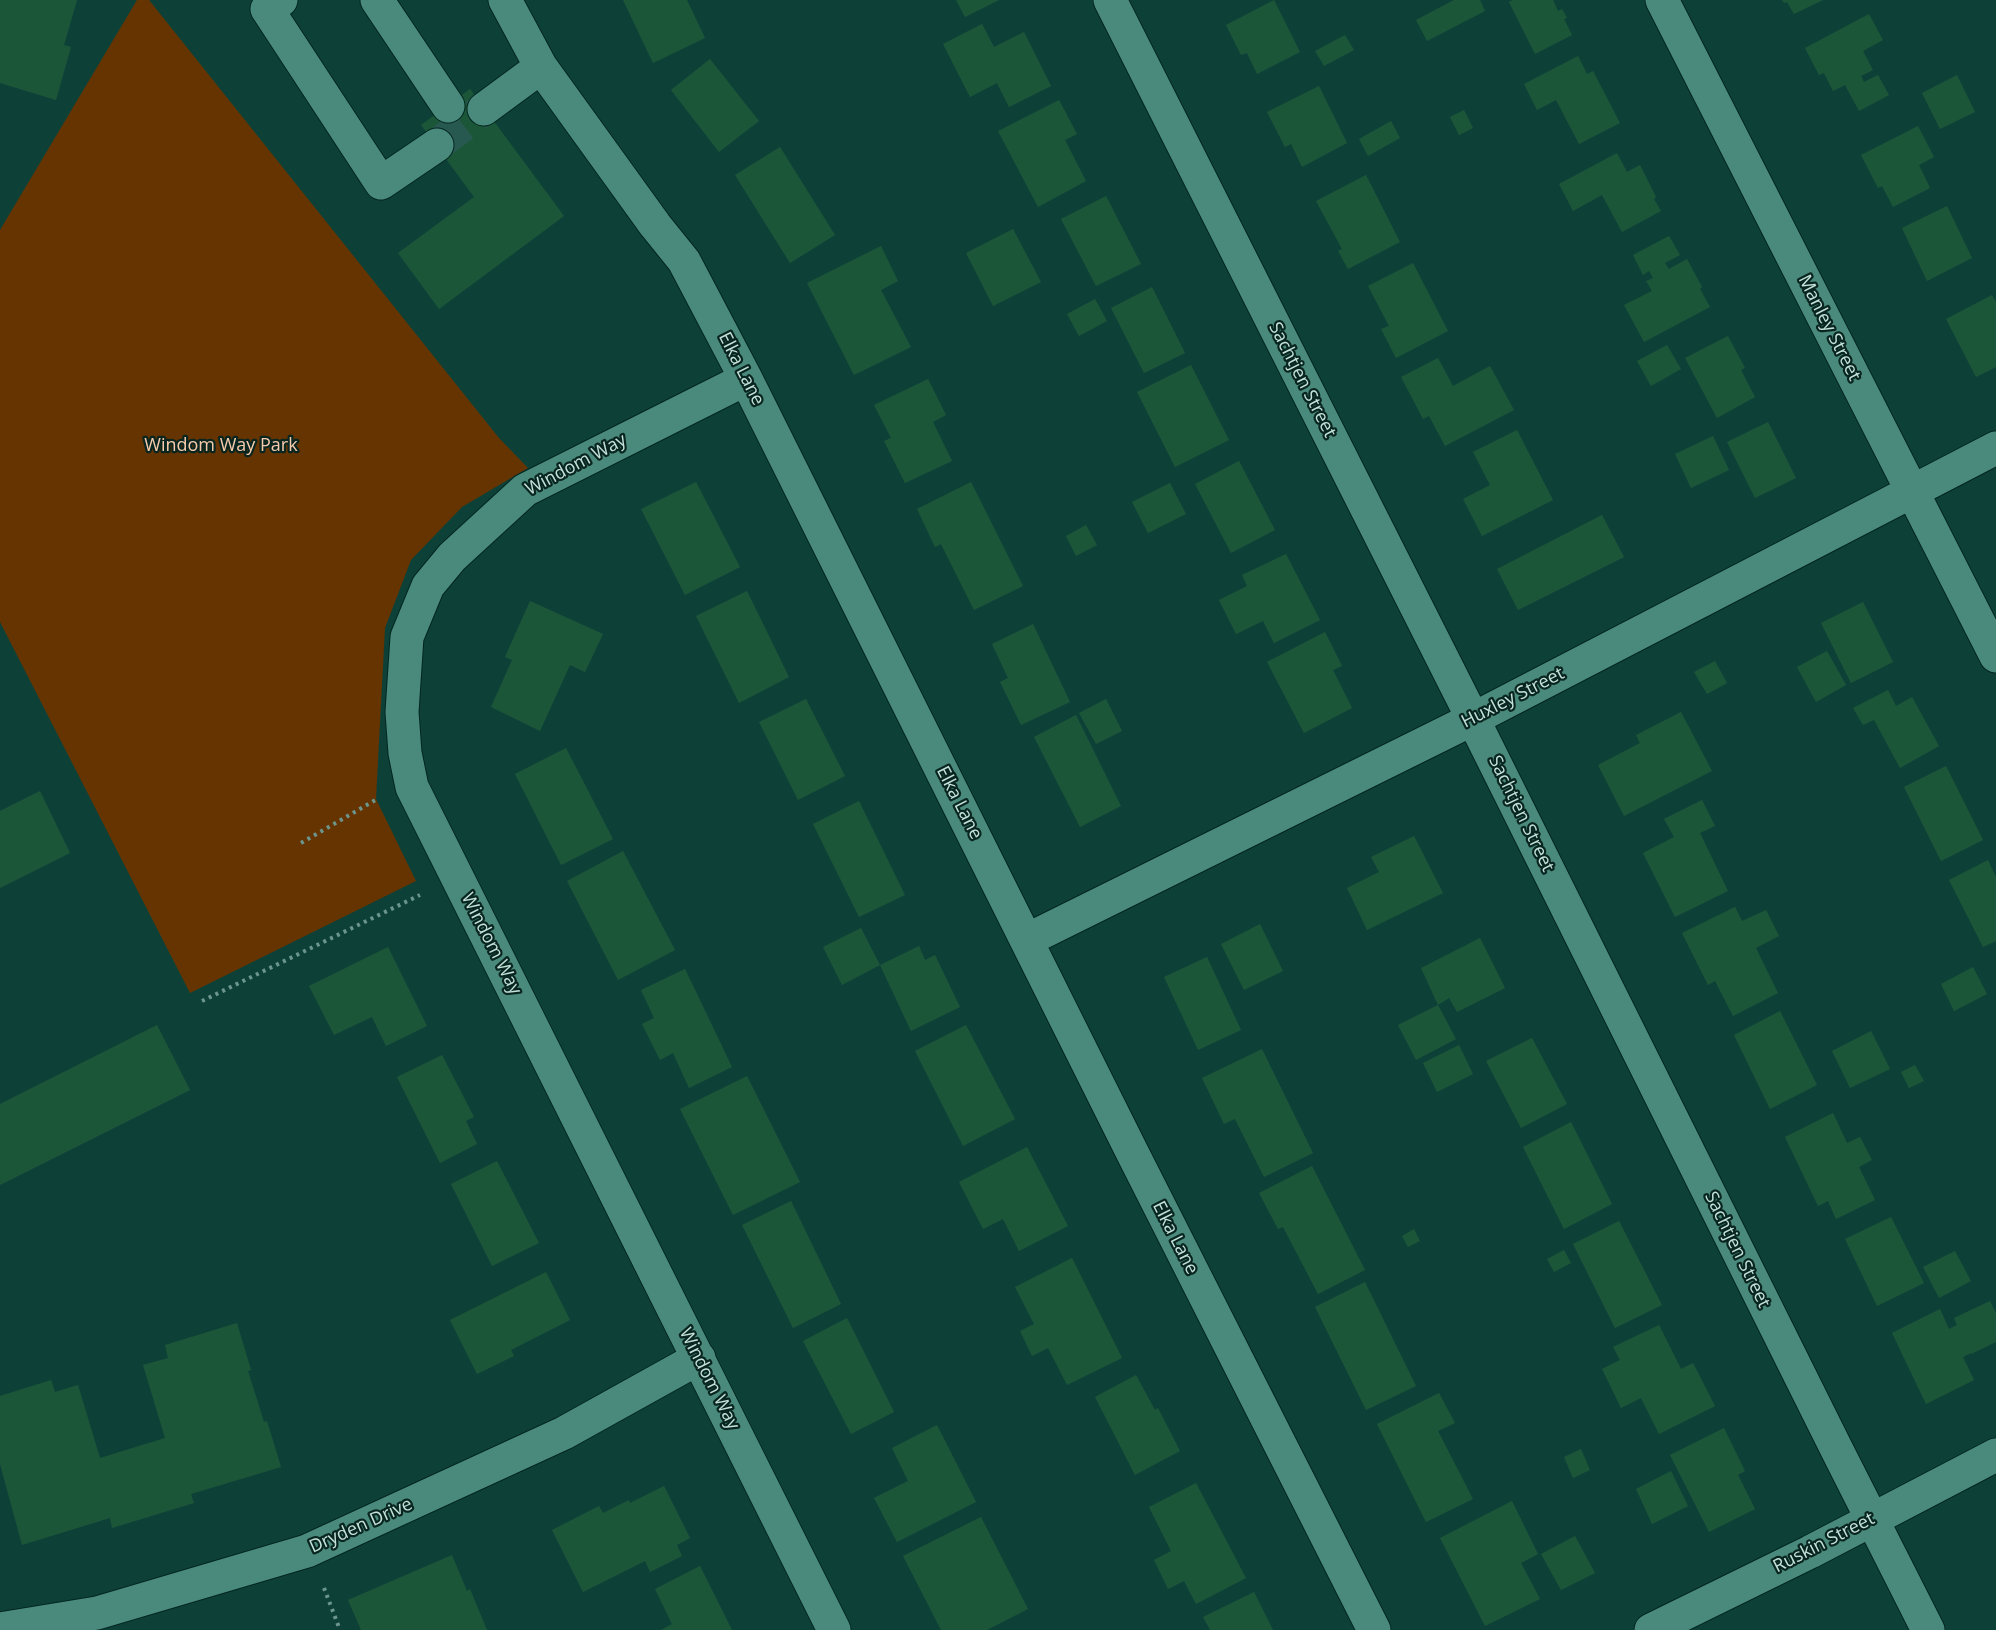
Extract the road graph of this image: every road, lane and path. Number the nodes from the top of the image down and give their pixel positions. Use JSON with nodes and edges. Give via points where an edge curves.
{"nodes":[{"id":1,"x":281,"y":0,"type":"edge"},
{"id":2,"x":377,"y":0,"type":"edge"},
{"id":3,"x":505,"y":0,"type":"edge"},
{"id":4,"x":1110,"y":0,"type":"edge"},
{"id":5,"x":1662,"y":0,"type":"edge"},
{"id":6,"x":541,"y":67,"type":"junction"},
{"id":7,"x":448,"y":106,"type":"dead end"},
{"id":8,"x":484,"y":109,"type":"tunnel mouth"},
{"id":9,"x":437,"y":145,"type":"tunnel mouth"},
{"id":10,"x":746,"y":379,"type":"junction"},
{"id":11,"x":1996,"y":448,"type":"edge"},
{"id":12,"x":1912,"y":491,"type":"junction"},
{"id":13,"x":1996,"y":656,"type":"edge"},
{"id":14,"x":1473,"y":719,"type":"junction"},
{"id":15,"x":377,"y":799,"type":"dead end"},
{"id":16,"x":301,"y":843,"type":"dead end"},
{"id":17,"x":420,"y":895,"type":"dead end"},
{"id":18,"x":1027,"y":940,"type":"junction"},
{"id":19,"x":202,"y":1001,"type":"dead end"},
{"id":20,"x":699,"y":1358,"type":"junction"},
{"id":21,"x":1996,"y":1455,"type":"edge"},
{"id":22,"x":1872,"y":1518,"type":"junction"},
{"id":23,"x":324,"y":1588,"type":"dead end"},
{"id":24,"x":0,"y":1629,"type":"edge"},
{"id":25,"x":340,"y":1630,"type":"edge"},
{"id":26,"x":834,"y":1630,"type":"edge"},
{"id":27,"x":1374,"y":1630,"type":"edge"},
{"id":28,"x":1651,"y":1630,"type":"edge"},
{"id":29,"x":1928,"y":1630,"type":"edge"}],
"edges":[{"from":1,"to":9,"type":"street","via":[[267,9],[381,183]]},
{"from":2,"to":7,"type":"street"},
{"from":3,"to":6,"type":"street","name":"Elka Lane"},
{"from":4,"to":14,"type":"street","name":"Sachtjen Street"},
{"from":5,"to":12,"type":"street","name":"Manley Street"},
{"from":6,"to":8,"type":"street"},
{"from":6,"to":10,"type":"street","name":"Elka Lane","via":[[684,261]]},
{"from":10,"to":18,"type":"street","name":"Elka Lane"},
{"from":10,"to":20,"type":"street","name":"Windom Way","via":[[525,490],[452,557],[428,586],[407,637],[402,712],[412,787]]},
{"from":11,"to":12,"type":"street","name":"Huxley Street"},
{"from":12,"to":13,"type":"street","name":"Manley Street"},
{"from":12,"to":14,"type":"street","name":"Huxley Street"},
{"from":14,"to":18,"type":"street","name":"Huxley Street"},
{"from":14,"to":22,"type":"street","name":"Sachtjen Street"},
{"from":15,"to":16,"type":"path"},
{"from":17,"to":19,"type":"path"},
{"from":18,"to":27,"type":"street","name":"Elka Lane"},
{"from":20,"to":24,"type":"street","name":"Dryden Drive","via":[[564,1433],[308,1551],[97,1613]]},
{"from":20,"to":26,"type":"street","name":"Windom Way"},
{"from":21,"to":22,"type":"street","name":"Ruskin Street"},
{"from":22,"to":28,"type":"street","name":"Ruskin Street"},
{"from":22,"to":29,"type":"street","name":"Sachtjen Street"},
{"from":23,"to":25,"type":"path"}]}
